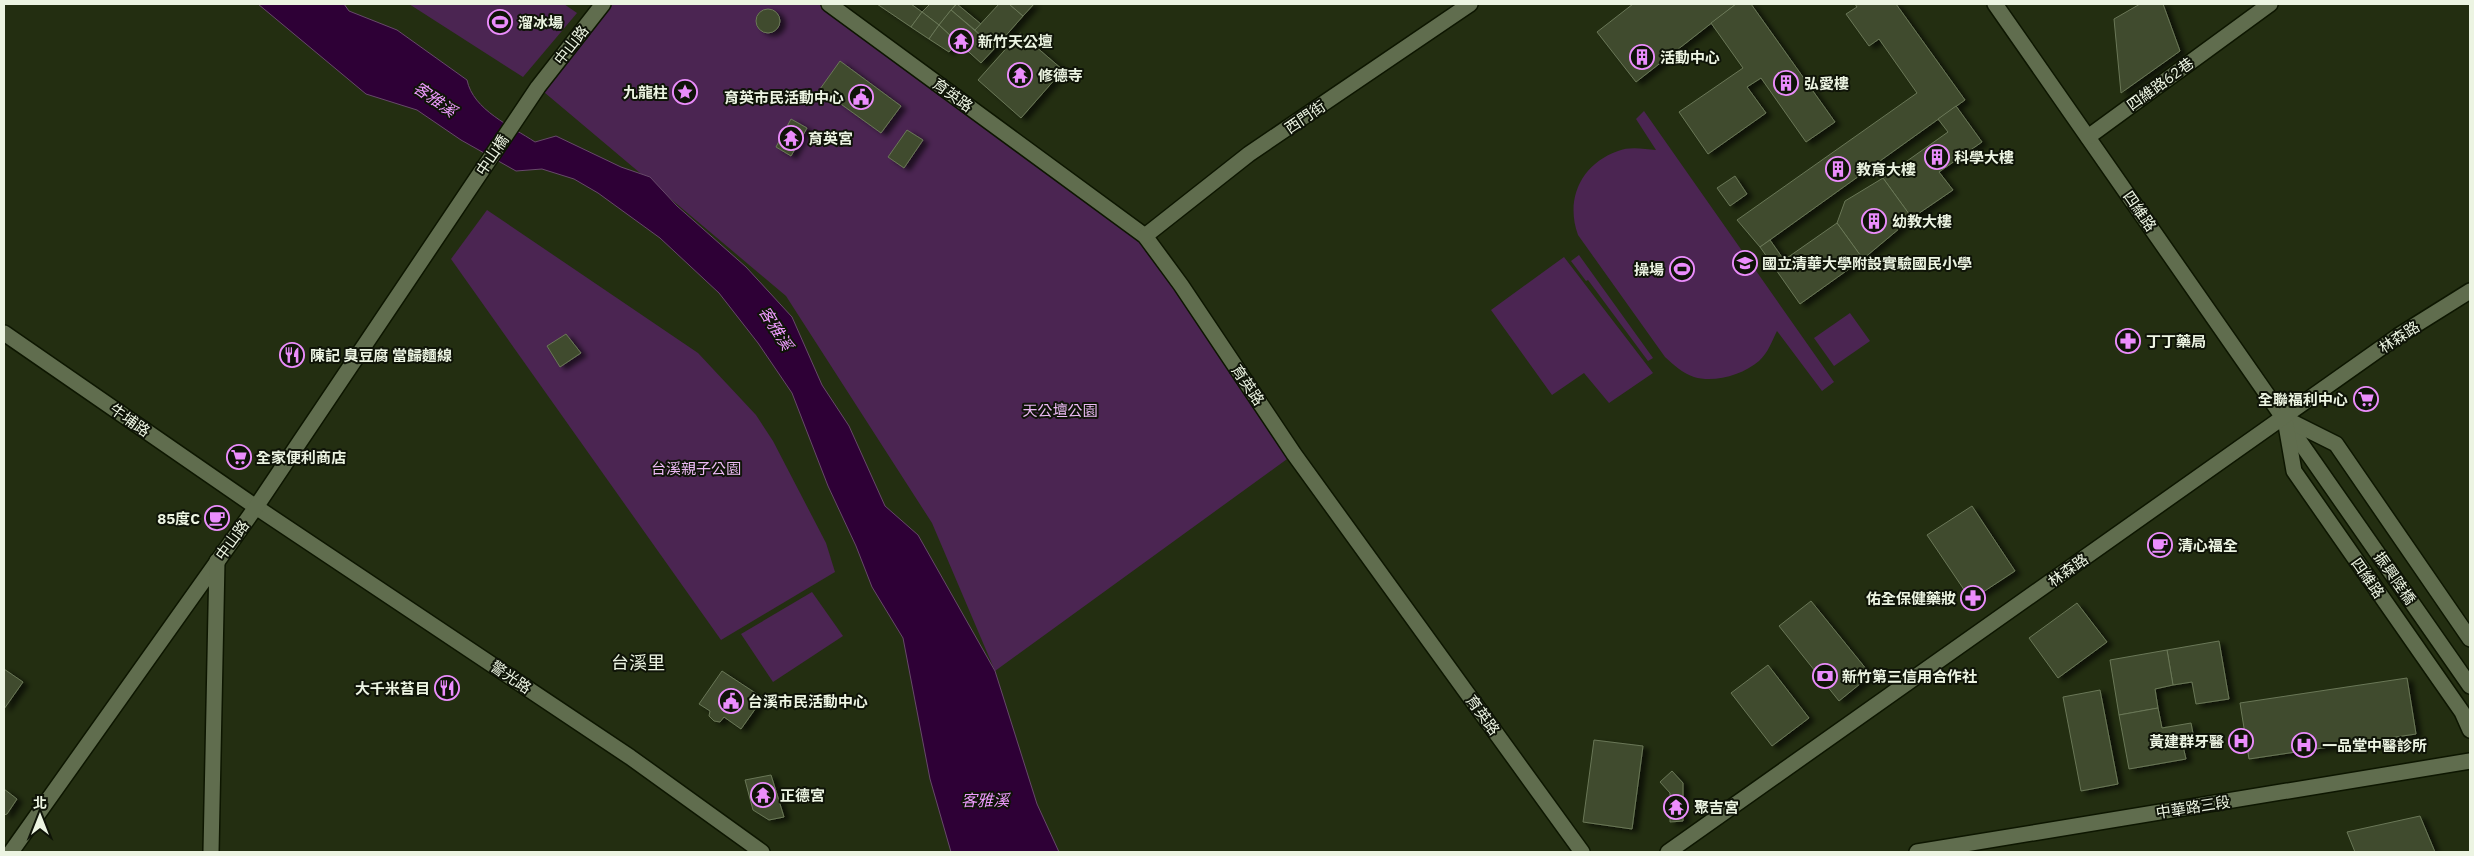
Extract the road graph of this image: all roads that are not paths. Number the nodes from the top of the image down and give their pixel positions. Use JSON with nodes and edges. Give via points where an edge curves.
{"nodes":[{"id":1,"x":603,"y":4,"type":"edge"},
{"id":2,"x":828,"y":4,"type":"edge"},
{"id":3,"x":1470,"y":4,"type":"edge"},
{"id":4,"x":1995,"y":4,"type":"edge"},
{"id":5,"x":2270,"y":4,"type":"edge"},
{"id":6,"x":538,"y":87,"type":"joint"},
{"id":7,"x":2088,"y":137,"type":"junction"},
{"id":8,"x":446,"y":223,"type":"joint"},
{"id":9,"x":1145,"y":236,"type":"junction"},
{"id":10,"x":2470,"y":291,"type":"edge"},
{"id":11,"x":4,"y":333,"type":"edge"},
{"id":12,"x":2284,"y":418,"type":"junction"},
{"id":13,"x":2320,"y":470,"type":"joint"},
{"id":14,"x":256,"y":507,"type":"junction"},
{"id":15,"x":217,"y":561,"type":"junction"},
{"id":16,"x":2470,"y":639,"type":"edge"},
{"id":17,"x":2470,"y":686,"type":"edge"},
{"id":18,"x":2470,"y":730,"type":"edge"},
{"id":19,"x":2470,"y":761,"type":"edge"},
{"id":20,"x":1673,"y":850,"type":"edge"},
{"id":21,"x":11,"y":852,"type":"edge"},
{"id":22,"x":211,"y":852,"type":"edge"},
{"id":23,"x":762,"y":852,"type":"edge"},
{"id":24,"x":1582,"y":852,"type":"edge"},
{"id":25,"x":1917,"y":852,"type":"edge"}],
"edges":[{"from":1,"to":6,"type":"street","name":"中山路"},
{"from":2,"to":9,"type":"street","name":"育英路"},
{"from":3,"to":9,"type":"street","name":"西門街","via":[[1249,154]]},
{"from":4,"to":7,"type":"street","name":"四維路"},
{"from":5,"to":7,"type":"street","name":"四維路62巷"},
{"from":6,"to":8,"type":"street","name":"中山橋"},
{"from":7,"to":12,"type":"street","name":"四維路"},
{"from":8,"to":14,"type":"street","name":"中山路"},
{"from":9,"to":24,"type":"street","name":"育英路","via":[[1294,454]]},
{"from":10,"to":12,"type":"street","name":"林森路","via":[[2398,336]]},
{"from":11,"to":14,"type":"street","name":"牛埔路"},
{"from":12,"to":13,"type":"street","name":"四維路"},
{"from":12,"to":16,"type":"street","name":"四維路","via":[[2336,444]]},
{"from":12,"to":18,"type":"street","name":"四維路","via":[[2294,471],[2462,712]]},
{"from":12,"to":20,"type":"street","name":"林森路"},
{"from":13,"to":17,"type":"street","name":"振興陸橋"},
{"from":14,"to":15,"type":"street","name":"中山路"},
{"from":14,"to":23,"type":"street","name":"警光路","via":[[658,776]]},
{"from":15,"to":21,"type":"street","name":"中山路"},
{"from":15,"to":22,"type":"street"},
{"from":19,"to":25,"type":"street","name":"中華路三段"}]}
